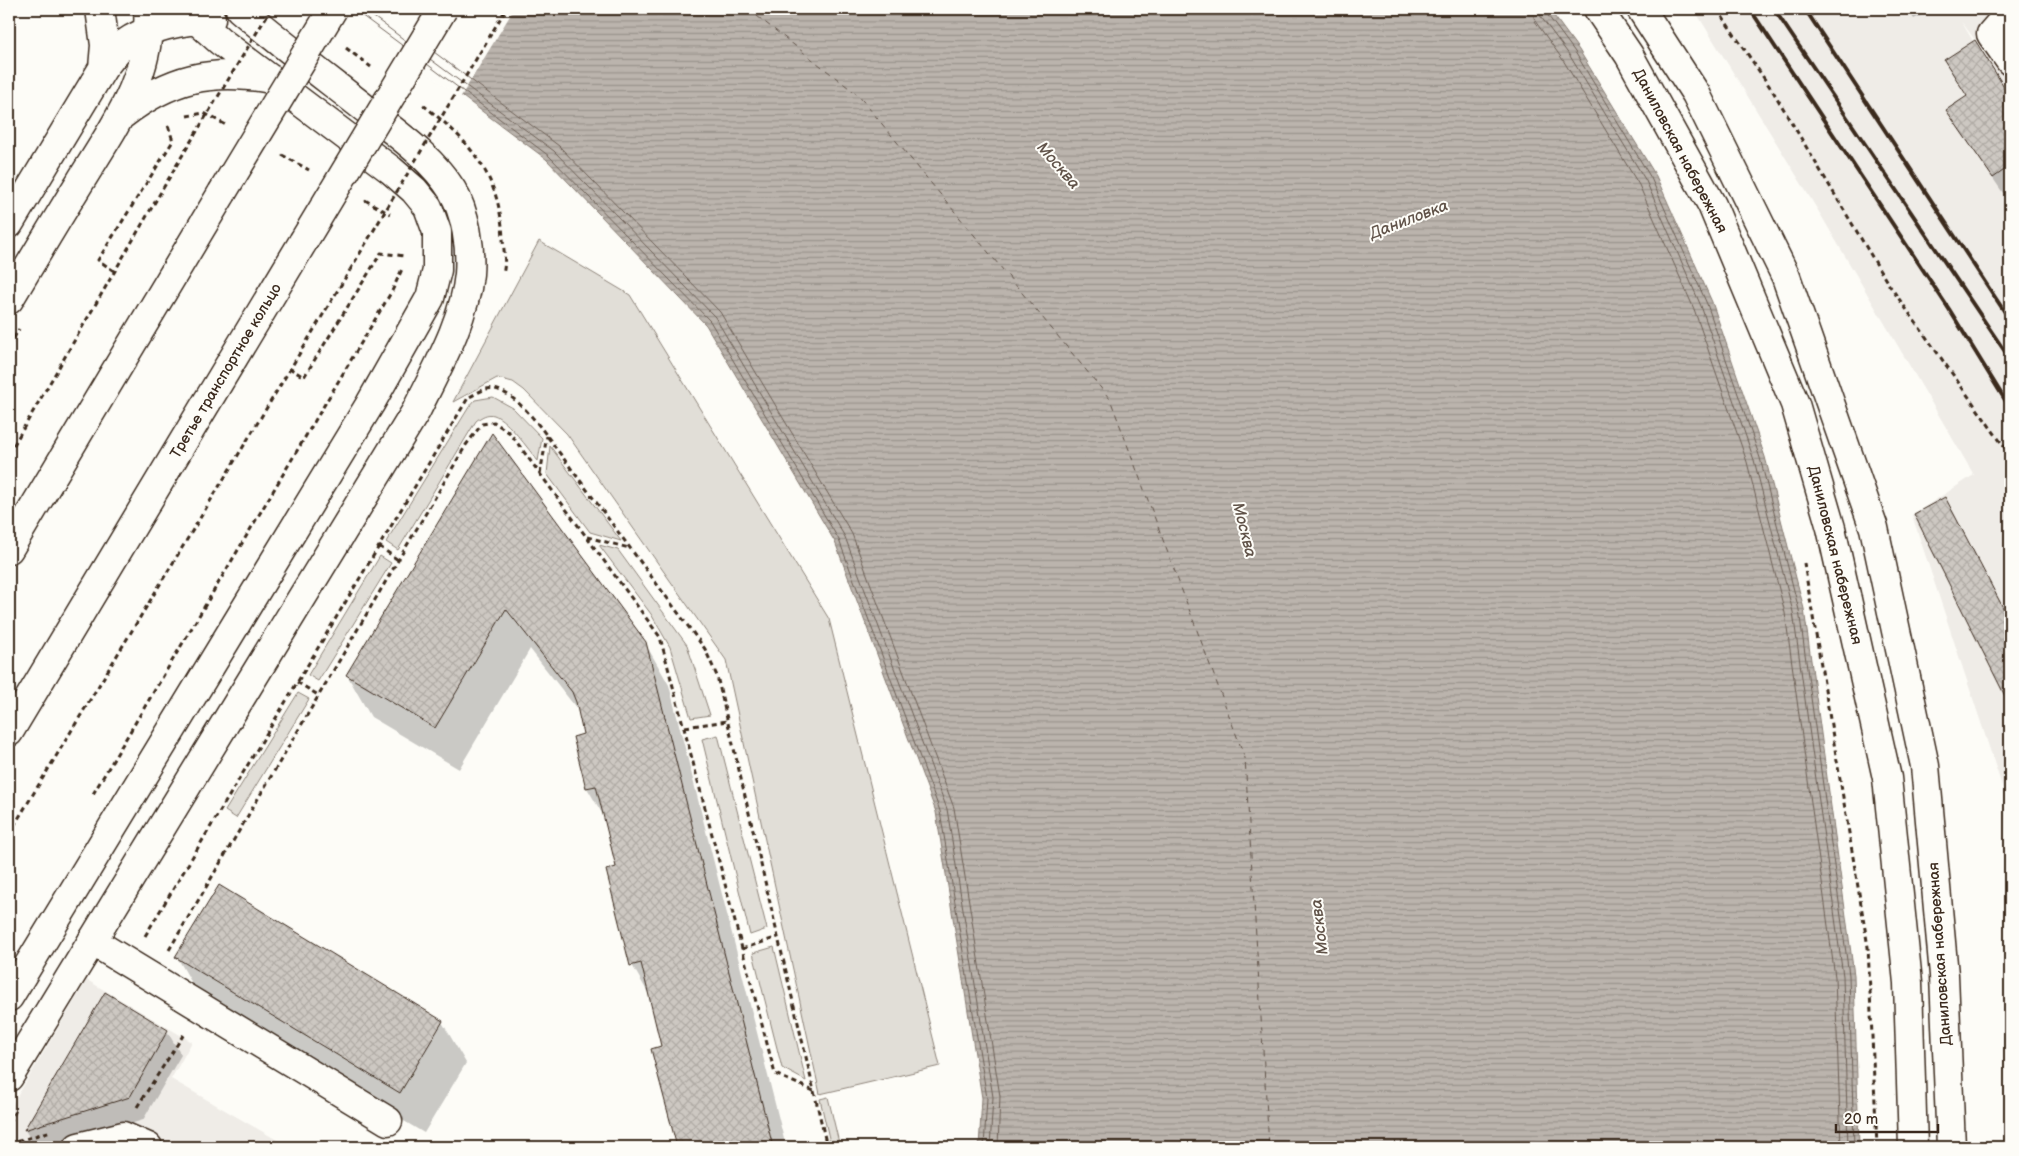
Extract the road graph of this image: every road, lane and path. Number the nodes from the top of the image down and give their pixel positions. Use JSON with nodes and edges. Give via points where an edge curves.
{"nodes":[{"id":1,"x":100,"y":9,"type":"edge"},
{"id":2,"x":333,"y":9,"type":"edge"},
{"id":3,"x":443,"y":9,"type":"edge"},
{"id":4,"x":506,"y":9,"type":"edge"},
{"id":5,"x":1598,"y":9,"type":"edge"},
{"id":6,"x":1641,"y":9,"type":"edge"},
{"id":7,"x":1717,"y":9,"type":"edge"},
{"id":8,"x":2010,"y":12,"type":"edge"},
{"id":9,"x":256,"y":13,"type":"edge"},
{"id":10,"x":190,"y":14,"type":"edge"},
{"id":11,"x":148,"y":20,"type":"edge"},
{"id":12,"x":2010,"y":61,"type":"edge"},
{"id":13,"x":103,"y":68,"type":"junction"},
{"id":14,"x":271,"y":79,"type":"junction"},
{"id":15,"x":121,"y":116,"type":"junction"},
{"id":16,"x":180,"y":117,"type":"dead end"},
{"id":17,"x":174,"y":119,"type":"dead end"},
{"id":18,"x":167,"y":122,"type":"junction"},
{"id":19,"x":160,"y":124,"type":"dead end"},
{"id":20,"x":230,"y":127,"type":"dead end"},
{"id":21,"x":274,"y":151,"type":"dead end"},
{"id":22,"x":317,"y":174,"type":"dead end"},
{"id":23,"x":361,"y":198,"type":"dead end"},
{"id":24,"x":396,"y":217,"type":"dead end"},
{"id":25,"x":9,"y":224,"type":"edge"},
{"id":26,"x":406,"y":248,"type":"dead end"},
{"id":27,"x":406,"y":256,"type":"junction"},
{"id":28,"x":114,"y":271,"type":"junction"},
{"id":29,"x":9,"y":300,"type":"edge"},
{"id":30,"x":289,"y":368,"type":"junction"},
{"id":31,"x":548,"y":436,"type":"junction"},
{"id":32,"x":9,"y":453,"type":"edge"},
{"id":33,"x":2010,"y":455,"type":"edge"},
{"id":34,"x":540,"y":474,"type":"junction"},
{"id":35,"x":586,"y":537,"type":"junction"},
{"id":36,"x":379,"y":546,"type":"junction"},
{"id":37,"x":9,"y":549,"type":"edge"},
{"id":38,"x":631,"y":549,"type":"junction"},
{"id":39,"x":1802,"y":556,"type":"dead end"},
{"id":40,"x":398,"y":560,"type":"junction"},
{"id":41,"x":298,"y":682,"type":"junction"},
{"id":42,"x":318,"y":695,"type":"junction"},
{"id":43,"x":727,"y":721,"type":"junction"},
{"id":44,"x":685,"y":727,"type":"junction"},
{"id":45,"x":9,"y":732,"type":"edge"},
{"id":46,"x":90,"y":798,"type":"dead end"},
{"id":47,"x":9,"y":834,"type":"edge"},
{"id":48,"x":778,"y":937,"type":"junction"},
{"id":49,"x":92,"y":942,"type":"junction"},
{"id":50,"x":742,"y":949,"type":"junction"},
{"id":51,"x":128,"y":964,"type":"junction"},
{"id":52,"x":152,"y":979,"type":"junction"},
{"id":53,"x":9,"y":997,"type":"edge"},
{"id":54,"x":200,"y":1008,"type":"junction"},
{"id":55,"x":9,"y":1078,"type":"edge"},
{"id":56,"x":814,"y":1091,"type":"junction"},
{"id":57,"x":128,"y":1109,"type":"dead end"},
{"id":58,"x":388,"y":1121,"type":"dead end"},
{"id":59,"x":55,"y":1130,"type":"dead end"},
{"id":60,"x":9,"y":1144,"type":"edge"},
{"id":61,"x":78,"y":1147,"type":"edge"},
{"id":62,"x":148,"y":1147,"type":"edge"},
{"id":63,"x":827,"y":1147,"type":"edge"},
{"id":64,"x":1877,"y":1147,"type":"edge"},
{"id":65,"x":1913,"y":1147,"type":"edge"},
{"id":66,"x":1951,"y":1147,"type":"edge"}],
"edges":[{"from":1,"to":13,"type":"main road","via":[[105,45]]},
{"from":2,"to":37,"type":"main road","bridge":true},
{"from":3,"to":45,"type":"main road","name":"Третье транспортное кольцо","bridge":true},
{"from":4,"to":30,"type":"path","bridge":true},
{"from":5,"to":65,"type":"main road","name":"Даниловская набережная","via":[[1629,55],[1712,205],[1795,404],[1831,528],[1886,778],[1908,983]]},
{"from":6,"to":66,"type":"main road","name":"Даниловская набережная","via":[[1696,94],[1786,276],[1874,528],[1925,766],[1944,975]]},
{"from":7,"to":33,"type":"path","via":[[1774,92],[1887,282]]},
{"from":8,"to":12,"type":"main road","via":[[1992,34]]},
{"from":9,"to":10,"type":"main road","via":[[232,19]]},
{"from":9,"to":28,"type":"path","bridge":true,"via":[[176,166]]},
{"from":9,"to":49,"type":"main road","via":[[435,168],[453,192],[467,230],[469,274],[464,302],[444,354],[416,411]]},
{"from":10,"to":11,"type":"main road"},
{"from":10,"to":14,"type":"main road"},
{"from":11,"to":13,"type":"main road"},
{"from":11,"to":15,"type":"main road","via":[[147,48]]},
{"from":13,"to":25,"type":"main road"},
{"from":14,"to":15,"type":"main road","via":[[221,75],[187,79],[146,96]]},
{"from":14,"to":53,"type":"main road","via":[[391,170],[428,207],[437,232],[437,270],[430,298],[370,404]]},
{"from":15,"to":29,"type":"main road"},
{"from":16,"to":20,"type":"path","via":[[204,113]]},
{"from":17,"to":18,"type":"path"},
{"from":18,"to":19,"type":"path"},
{"from":18,"to":28,"type":"path","via":[[173,141],[98,260]]},
{"from":21,"to":22,"type":"path"},
{"from":23,"to":24,"type":"path"},
{"from":26,"to":27,"type":"path"},
{"from":27,"to":30,"type":"path","via":[[381,253],[304,377]]},
{"from":27,"to":46,"type":"path","via":[[392,291]]},
{"from":28,"to":32,"type":"path"},
{"from":30,"to":47,"type":"path"},
{"from":31,"to":34,"type":"path"},
{"from":31,"to":36,"type":"path","via":[[507,393],[488,389],[468,398]]},
{"from":31,"to":38,"type":"path"},
{"from":34,"to":35,"type":"path"},
{"from":34,"to":40,"type":"path","via":[[510,433],[494,422],[482,424],[466,445]]},
{"from":35,"to":38,"type":"path"},
{"from":35,"to":44,"type":"path","via":[[660,637]]},
{"from":36,"to":40,"type":"path"},
{"from":36,"to":41,"type":"path"},
{"from":38,"to":43,"type":"path","via":[[704,649],[717,676]]},
{"from":39,"to":64,"type":"path","via":[[1868,947]]},
{"from":40,"to":42,"type":"path"},
{"from":41,"to":42,"type":"path"},
{"from":41,"to":51,"type":"path"},
{"from":42,"to":52,"type":"path"},
{"from":43,"to":44,"type":"path"},
{"from":43,"to":48,"type":"path"},
{"from":44,"to":50,"type":"path"},
{"from":48,"to":50,"type":"path"},
{"from":48,"to":56,"type":"path"},
{"from":49,"to":51,"type":"main road"},
{"from":49,"to":55,"type":"main road"},
{"from":50,"to":56,"type":"path","via":[[775,1074]]},
{"from":51,"to":52,"type":"main road"},
{"from":52,"to":54,"type":"main road"},
{"from":54,"to":57,"type":"path","via":[[137,1106]]},
{"from":54,"to":58,"type":"main road"},
{"from":56,"to":63,"type":"path"},
{"from":59,"to":60,"type":"path"},
{"from":61,"to":62,"type":"main road","via":[[123,1136]]}]}
